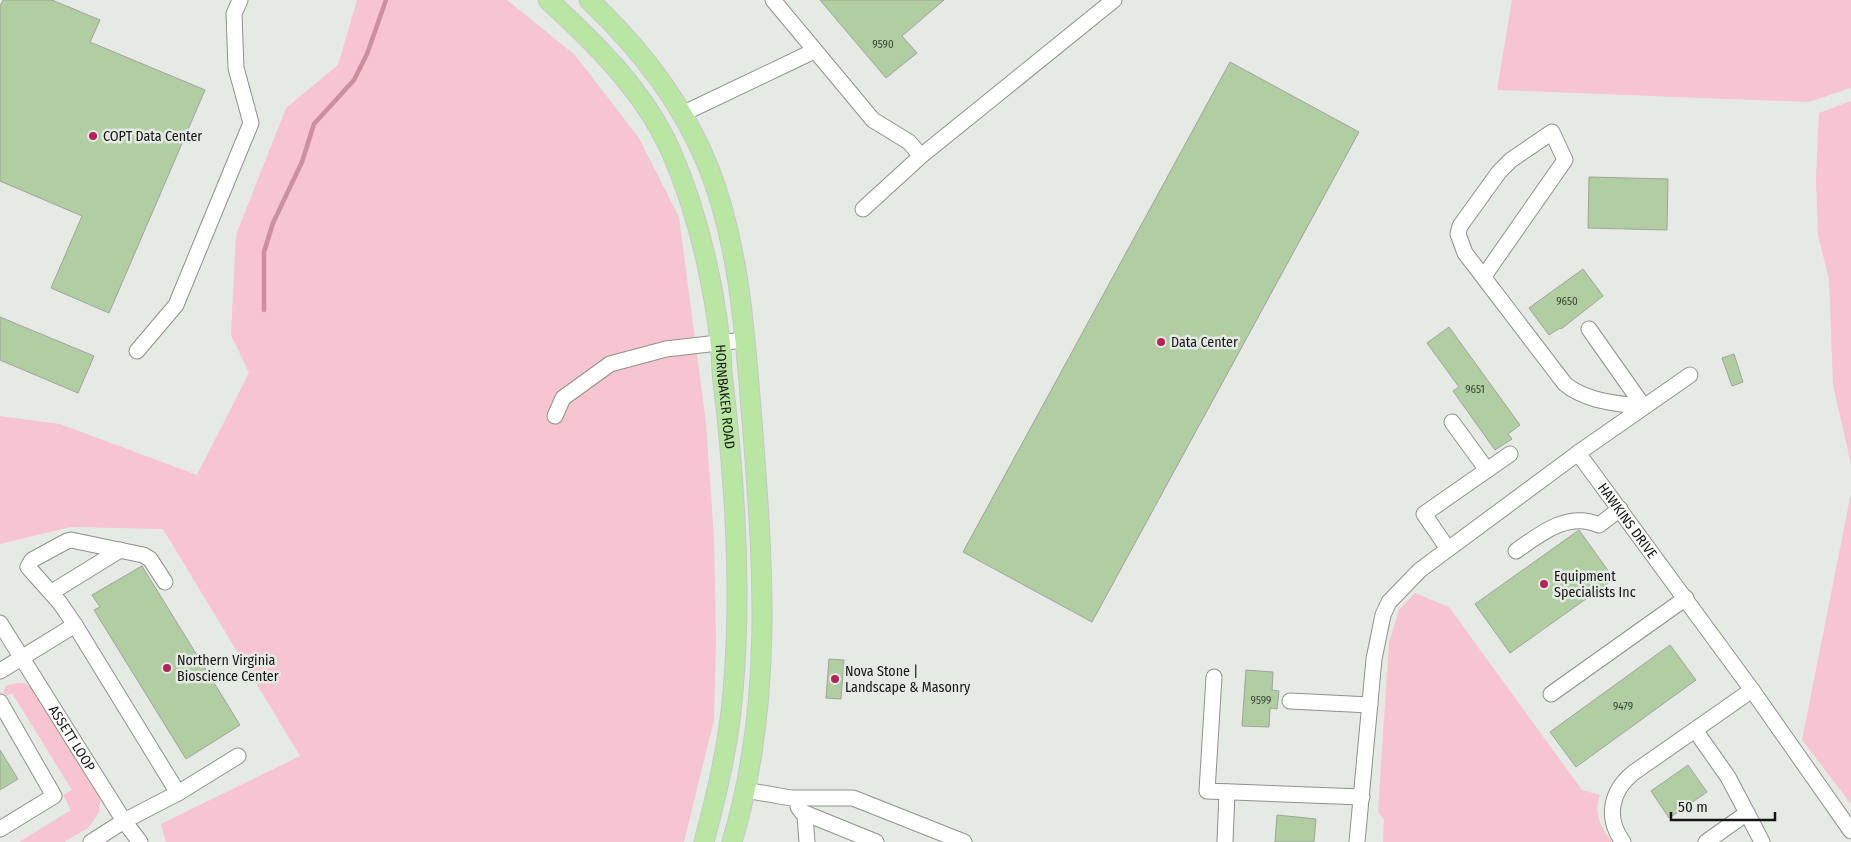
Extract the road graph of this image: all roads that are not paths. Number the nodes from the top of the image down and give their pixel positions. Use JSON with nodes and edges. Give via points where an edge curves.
{"nodes":[{"id":1,"x":240,"y":0,"type":"edge"},
{"id":2,"x":548,"y":0,"type":"edge"},
{"id":3,"x":589,"y":0,"type":"edge"},
{"id":4,"x":773,"y":0,"type":"edge"},
{"id":5,"x":1114,"y":0,"type":"edge"},
{"id":6,"x":814,"y":51,"type":"junction"},
{"id":7,"x":682,"y":114,"type":"junction"},
{"id":8,"x":921,"y":156,"type":"junction"},
{"id":9,"x":863,"y":209,"type":"dead end"},
{"id":10,"x":1484,"y":276,"type":"junction"},
{"id":11,"x":1589,"y":329,"type":"dead end"},
{"id":12,"x":744,"y":340,"type":"junction"},
{"id":13,"x":721,"y":342,"type":"junction"},
{"id":14,"x":137,"y":351,"type":"dead end"},
{"id":15,"x":1690,"y":376,"type":"dead end"},
{"id":16,"x":1644,"y":407,"type":"junction"},
{"id":17,"x":555,"y":416,"type":"dead end"},
{"id":18,"x":1452,"y":422,"type":"dead end"},
{"id":19,"x":1578,"y":453,"type":"junction"},
{"id":20,"x":1510,"y":454,"type":"dead end"},
{"id":21,"x":1487,"y":470,"type":"junction"},
{"id":22,"x":1620,"y":509,"type":"junction"},
{"id":23,"x":1448,"y":549,"type":"junction"},
{"id":24,"x":120,"y":550,"type":"junction"},
{"id":25,"x":1516,"y":551,"type":"dead end"},
{"id":26,"x":165,"y":582,"type":"dead end"},
{"id":27,"x":52,"y":592,"type":"junction"},
{"id":28,"x":1686,"y":598,"type":"junction"},
{"id":29,"x":0,"y":622,"type":"edge"},
{"id":30,"x":75,"y":625,"type":"junction"},
{"id":31,"x":22,"y":656,"type":"junction"},
{"id":32,"x":0,"y":671,"type":"edge"},
{"id":33,"x":1214,"y":677,"type":"dead end"},
{"id":34,"x":1752,"y":690,"type":"junction"},
{"id":35,"x":1551,"y":694,"type":"dead end"},
{"id":36,"x":1290,"y":701,"type":"dead end"},
{"id":37,"x":0,"y":702,"type":"edge"},
{"id":38,"x":1370,"y":705,"type":"junction"},
{"id":39,"x":1696,"y":730,"type":"junction"},
{"id":40,"x":238,"y":756,"type":"dead end"},
{"id":41,"x":745,"y":790,"type":"junction"},
{"id":42,"x":1227,"y":792,"type":"junction"},
{"id":43,"x":178,"y":793,"type":"junction"},
{"id":44,"x":791,"y":798,"type":"junction"},
{"id":45,"x":1362,"y":798,"type":"junction"},
{"id":46,"x":802,"y":812,"type":"junction"},
{"id":47,"x":1747,"y":813,"type":"junction"},
{"id":48,"x":124,"y":821,"type":"junction"},
{"id":49,"x":0,"y":829,"type":"edge"},
{"id":50,"x":1851,"y":831,"type":"edge"},
{"id":51,"x":91,"y":842,"type":"edge"},
{"id":52,"x":140,"y":842,"type":"edge"},
{"id":53,"x":704,"y":842,"type":"edge"},
{"id":54,"x":732,"y":842,"type":"edge"},
{"id":55,"x":807,"y":842,"type":"edge"},
{"id":56,"x":876,"y":842,"type":"edge"},
{"id":57,"x":964,"y":842,"type":"edge"},
{"id":58,"x":1225,"y":842,"type":"edge"},
{"id":59,"x":1357,"y":842,"type":"edge"},
{"id":60,"x":1623,"y":842,"type":"edge"},
{"id":61,"x":1706,"y":842,"type":"edge"},
{"id":62,"x":1762,"y":842,"type":"edge"}],
"edges":[{"from":1,"to":14,"type":"street","via":[[234,14],[236,68],[251,123],[176,305]]},
{"from":2,"to":13,"type":"main road","name":"HORNBAKER ROAD","via":[[593,42],[627,81],[669,148],[702,235]]},
{"from":3,"to":7,"type":"main road","name":"HORNBAKER ROAD","via":[[617,26]]},
{"from":4,"to":6,"type":"street"},
{"from":5,"to":8,"type":"street"},
{"from":6,"to":7,"type":"street"},
{"from":6,"to":8,"type":"street","via":[[873,120],[909,142]]},
{"from":7,"to":12,"type":"main road","name":"HORNBAKER ROAD","via":[[708,167],[723,211],[735,257]]},
{"from":8,"to":9,"type":"street"},
{"from":10,"to":10,"type":"street","via":[[1565,160],[1552,132],[1510,160],[1460,226],[1461,244]]},
{"from":10,"to":16,"type":"street","via":[[1565,384],[1592,398]]},
{"from":11,"to":16,"type":"street"},
{"from":12,"to":13,"type":"street"},
{"from":12,"to":41,"type":"main road","name":"HORNBAKER ROAD","via":[[763,586],[762,674]]},
{"from":13,"to":17,"type":"street","via":[[666,349],[610,364],[563,398]]},
{"from":13,"to":53,"type":"main road","name":"HORNBAKER ROAD","via":[[738,618],[734,692],[727,739]]},
{"from":15,"to":16,"type":"street"},
{"from":16,"to":19,"type":"street"},
{"from":18,"to":21,"type":"street"},
{"from":19,"to":22,"type":"street","name":"HAWKINS DRIVE"},
{"from":19,"to":23,"type":"street"},
{"from":20,"to":21,"type":"street"},
{"from":21,"to":23,"type":"street","via":[[1424,514]]},
{"from":22,"to":25,"type":"street","via":[[1599,524],[1576,520],[1548,528]]},
{"from":22,"to":28,"type":"street","name":"HAWKINS DRIVE"},
{"from":23,"to":38,"type":"street","via":[[1408,580],[1389,602],[1374,659]]},
{"from":24,"to":26,"type":"street","via":[[150,559]]},
{"from":24,"to":27,"type":"street"},
{"from":24,"to":27,"type":"street","via":[[71,540],[32,560],[28,567],[32,574]]},
{"from":27,"to":30,"type":"street"},
{"from":28,"to":34,"type":"street","name":"HAWKINS DRIVE"},
{"from":28,"to":35,"type":"street"},
{"from":29,"to":31,"type":"street","name":"ASSETT LOOP"},
{"from":30,"to":31,"type":"street"},
{"from":30,"to":43,"type":"street"},
{"from":31,"to":32,"type":"street"},
{"from":31,"to":48,"type":"street","name":"ASSETT LOOP"},
{"from":33,"to":42,"type":"street","via":[[1207,791]]},
{"from":34,"to":39,"type":"street"},
{"from":34,"to":50,"type":"street","name":"HAWKINS DRIVE"},
{"from":36,"to":38,"type":"street"},
{"from":37,"to":49,"type":"street","via":[[54,796]]},
{"from":38,"to":45,"type":"street"},
{"from":39,"to":47,"type":"street"},
{"from":39,"to":60,"type":"street","via":[[1633,773],[1616,791],[1612,816]]},
{"from":40,"to":43,"type":"street"},
{"from":41,"to":44,"type":"street"},
{"from":41,"to":54,"type":"main road","name":"HORNBAKER ROAD"},
{"from":42,"to":45,"type":"street"},
{"from":42,"to":58,"type":"street"},
{"from":43,"to":48,"type":"street"},
{"from":44,"to":46,"type":"street"},
{"from":44,"to":57,"type":"street","via":[[853,798]]},
{"from":45,"to":59,"type":"street"},
{"from":46,"to":55,"type":"street"},
{"from":46,"to":56,"type":"street"},
{"from":47,"to":61,"type":"street"},
{"from":47,"to":62,"type":"street"},
{"from":48,"to":51,"type":"street"},
{"from":48,"to":52,"type":"street","name":"ASSETT LOOP"}]}
